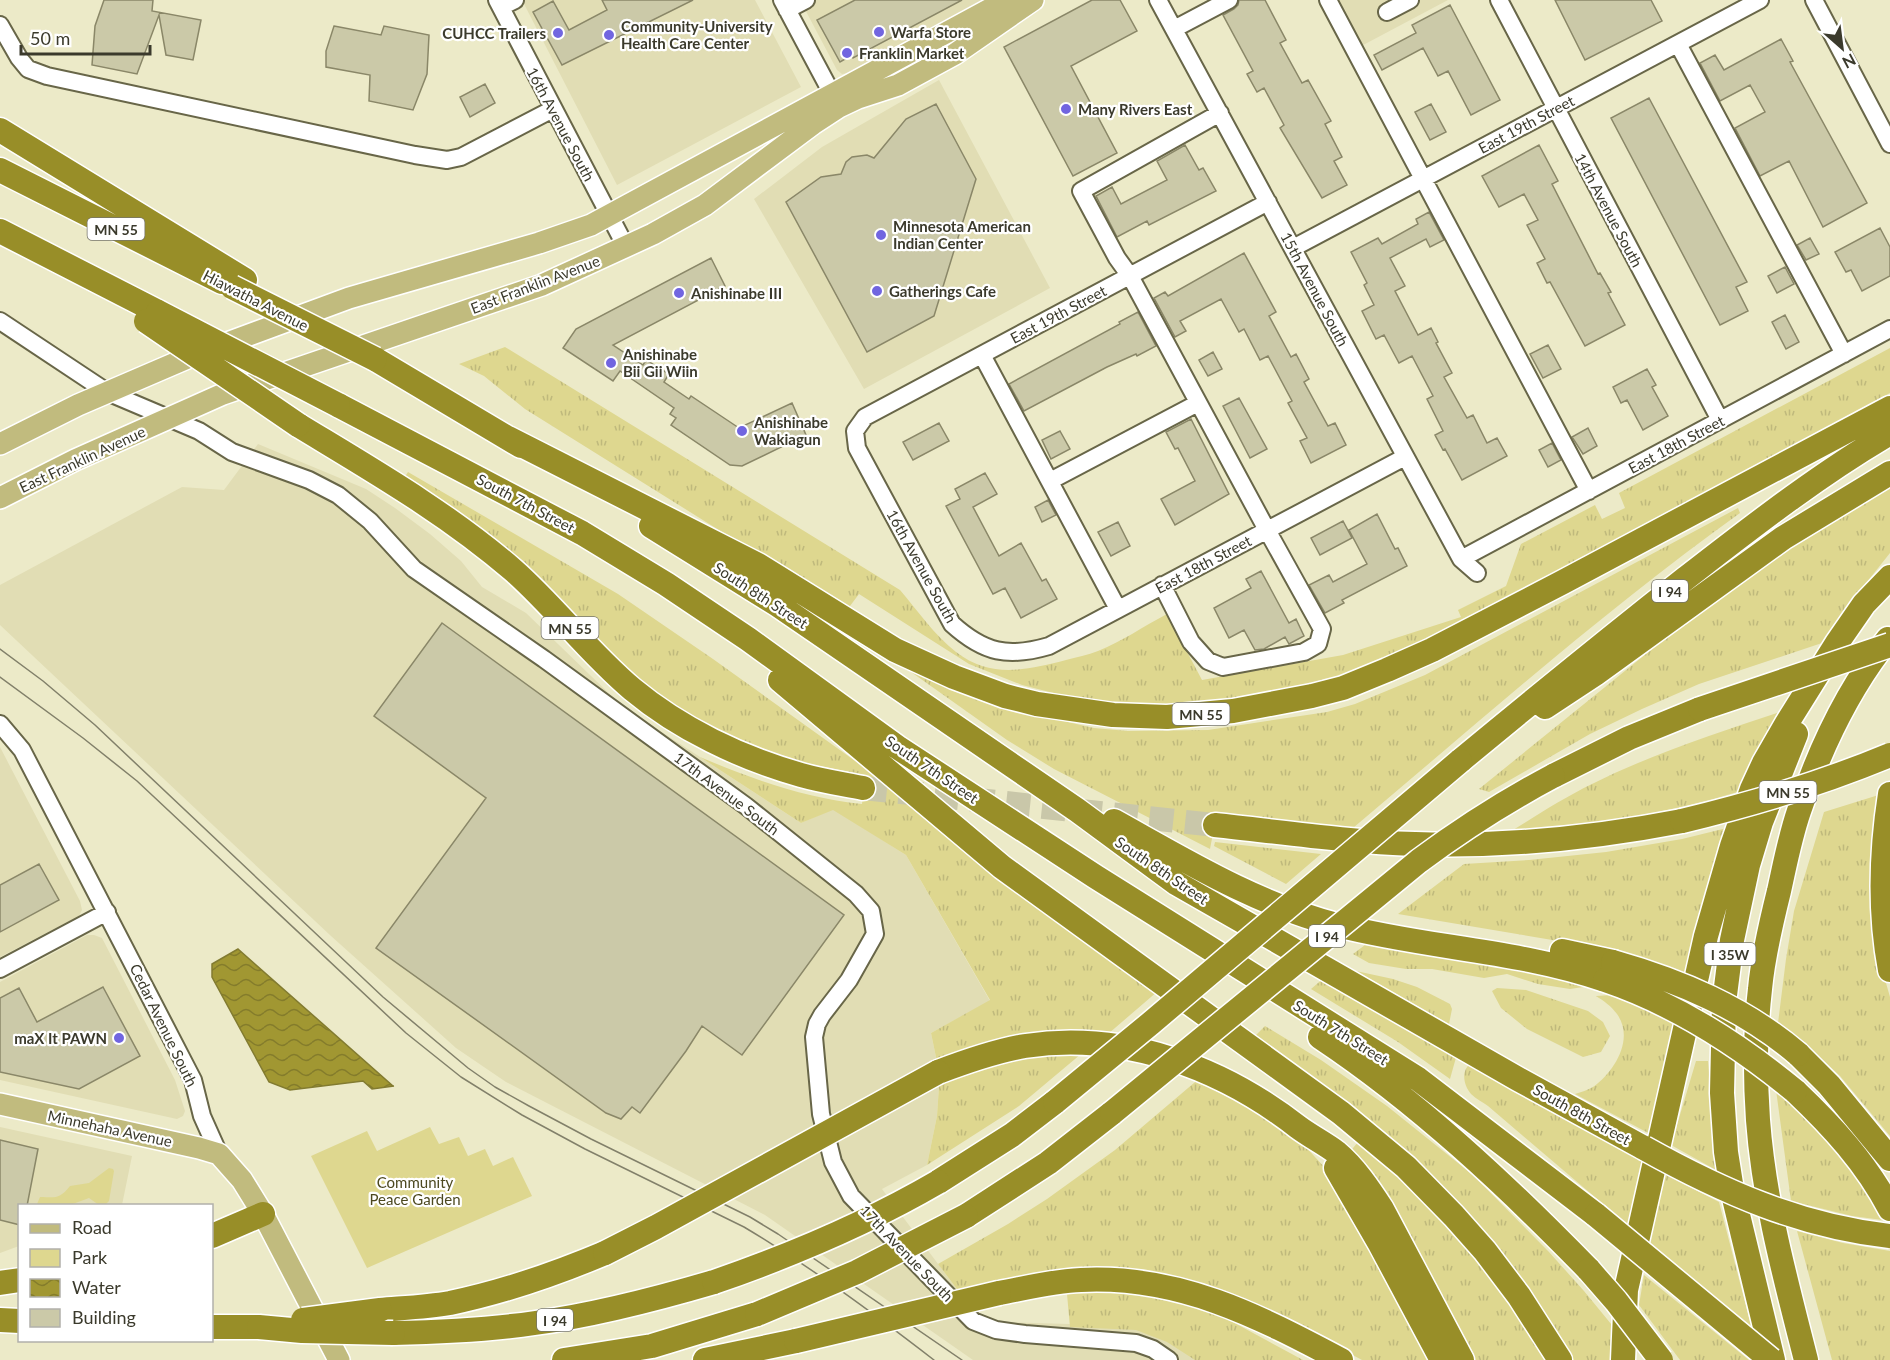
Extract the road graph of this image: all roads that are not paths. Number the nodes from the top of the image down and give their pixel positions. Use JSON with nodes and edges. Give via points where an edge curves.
{"nodes":[{"id":1,"x":806,"y":0,"type":"edge"},
{"id":2,"x":1011,"y":0,"type":"edge"},
{"id":3,"x":1033,"y":0,"type":"edge"},
{"id":4,"x":1158,"y":0,"type":"edge"},
{"id":5,"x":1229,"y":0,"type":"edge"},
{"id":6,"x":1328,"y":0,"type":"edge"},
{"id":7,"x":1410,"y":0,"type":"edge"},
{"id":8,"x":1499,"y":0,"type":"edge"},
{"id":9,"x":1760,"y":0,"type":"edge"},
{"id":10,"x":1814,"y":0,"type":"edge"},
{"id":11,"x":505,"y":2,"type":"edge"},
{"id":12,"x":784,"y":5,"type":"edge"},
{"id":13,"x":1387,"y":12,"type":"dead end"},
{"id":14,"x":0,"y":25,"type":"edge"},
{"id":15,"x":1174,"y":29,"type":"junction"},
{"id":16,"x":1678,"y":44,"type":"junction"},
{"id":17,"x":835,"y":100,"type":"junction"},
{"id":18,"x":553,"y":109,"type":"junction"},
{"id":19,"x":1556,"y":109,"type":"junction"},
{"id":20,"x":1220,"y":114,"type":"junction"},
{"id":21,"x":0,"y":130,"type":"edge"},
{"id":22,"x":1890,"y":144,"type":"edge"},
{"id":23,"x":0,"y":171,"type":"edge"},
{"id":24,"x":1423,"y":179,"type":"junction"},
{"id":25,"x":1268,"y":202,"type":"junction"},
{"id":26,"x":609,"y":214,"type":"junction"},
{"id":27,"x":0,"y":231,"type":"edge"},
{"id":28,"x":626,"y":247,"type":"junction"},
{"id":29,"x":1293,"y":248,"type":"junction"},
{"id":30,"x":1130,"y":276,"type":"junction"},
{"id":31,"x":238,"y":284,"type":"junction"},
{"id":32,"x":151,"y":316,"type":"junction"},
{"id":33,"x":0,"y":321,"type":"edge"},
{"id":34,"x":1890,"y":329,"type":"edge"},
{"id":35,"x":1844,"y":354,"type":"junction"},
{"id":36,"x":982,"y":355,"type":"junction"},
{"id":37,"x":107,"y":392,"type":"junction"},
{"id":38,"x":1198,"y":403,"type":"junction"},
{"id":39,"x":1890,"y":408,"type":"edge"},
{"id":40,"x":169,"y":418,"type":"junction"},
{"id":41,"x":1720,"y":420,"type":"junction"},
{"id":42,"x":855,"y":431,"type":"joint"},
{"id":43,"x":1890,"y":433,"type":"edge"},
{"id":44,"x":508,"y":438,"type":"junction"},
{"id":45,"x":0,"y":444,"type":"edge"},
{"id":46,"x":1405,"y":457,"type":"junction"},
{"id":47,"x":1890,"y":473,"type":"edge"},
{"id":48,"x":1050,"y":482,"type":"junction"},
{"id":49,"x":1589,"y":491,"type":"junction"},
{"id":50,"x":0,"y":498,"type":"edge"},
{"id":51,"x":1267,"y":530,"type":"junction"},
{"id":52,"x":1461,"y":559,"type":"junction"},
{"id":53,"x":1477,"y":573,"type":"dead end"},
{"id":54,"x":1890,"y":578,"type":"edge"},
{"id":55,"x":666,"y":584,"type":"junction"},
{"id":56,"x":1162,"y":585,"type":"junction"},
{"id":57,"x":1118,"y":609,"type":"junction"},
{"id":58,"x":1890,"y":637,"type":"edge"},
{"id":59,"x":1064,"y":639,"type":"joint"},
{"id":60,"x":1890,"y":645,"type":"edge"},
{"id":61,"x":0,"y":724,"type":"edge"},
{"id":62,"x":1890,"y":755,"type":"edge"},
{"id":63,"x":1460,"y":761,"type":"junction"},
{"id":64,"x":1014,"y":767,"type":"junction"},
{"id":65,"x":864,"y":788,"type":"tunnel mouth"},
{"id":66,"x":1890,"y":794,"type":"edge"},
{"id":67,"x":1215,"y":825,"type":"tunnel mouth"},
{"id":68,"x":1096,"y":877,"type":"junction"},
{"id":69,"x":107,"y":912,"type":"junction"},
{"id":70,"x":0,"y":969,"type":"edge"},
{"id":71,"x":1890,"y":970,"type":"edge"},
{"id":72,"x":1609,"y":971,"type":"junction"},
{"id":73,"x":0,"y":1104,"type":"edge"},
{"id":74,"x":1314,"y":1139,"type":"junction"},
{"id":75,"x":219,"y":1154,"type":"junction"},
{"id":76,"x":1890,"y":1159,"type":"edge"},
{"id":77,"x":1890,"y":1209,"type":"edge"},
{"id":78,"x":263,"y":1214,"type":"junction"},
{"id":79,"x":213,"y":1236,"type":"edge"},
{"id":80,"x":1890,"y":1236,"type":"edge"},
{"id":81,"x":18,"y":1280,"type":"edge"},
{"id":82,"x":0,"y":1283,"type":"edge"},
{"id":83,"x":0,"y":1320,"type":"edge"},
{"id":84,"x":18,"y":1321,"type":"edge"},
{"id":85,"x":213,"y":1327,"type":"edge"},
{"id":86,"x":259,"y":1327,"type":"junction"},
{"id":87,"x":339,"y":1360,"type":"edge"},
{"id":88,"x":564,"y":1360,"type":"edge"},
{"id":89,"x":705,"y":1360,"type":"edge"},
{"id":90,"x":1169,"y":1360,"type":"edge"},
{"id":91,"x":1341,"y":1360,"type":"edge"},
{"id":92,"x":1442,"y":1360,"type":"edge"},
{"id":93,"x":1462,"y":1360,"type":"edge"},
{"id":94,"x":1560,"y":1360,"type":"edge"},
{"id":95,"x":1623,"y":1360,"type":"edge"},
{"id":96,"x":1660,"y":1360,"type":"edge"},
{"id":97,"x":1772,"y":1360,"type":"edge"},
{"id":98,"x":1806,"y":1360,"type":"edge"}],
"edges":[{"from":1,"to":12,"type":"street"},
{"from":2,"to":17,"type":"main road","name":"East Franklin Avenue"},
{"from":3,"to":17,"type":"main road","name":"East Franklin Avenue","via":[[955,54],[898,85],[858,98]]},
{"from":4,"to":15,"type":"street","name":"15th Avenue South"},
{"from":5,"to":15,"type":"street"},
{"from":6,"to":24,"type":"street"},
{"from":7,"to":13,"type":"street"},
{"from":8,"to":19,"type":"street","name":"14th Avenue South"},
{"from":9,"to":16,"type":"street","name":"East 19th Street"},
{"from":10,"to":22,"type":"street"},
{"from":11,"to":18,"type":"street","name":"16th Avenue South"},
{"from":12,"to":17,"type":"street"},
{"from":14,"to":18,"type":"street","via":[[28,69],[47,76],[447,160],[461,157]]},
{"from":15,"to":20,"type":"street","name":"15th Avenue South"},
{"from":16,"to":19,"type":"street","name":"East 19th Street"},
{"from":16,"to":35,"type":"street"},
{"from":17,"to":26,"type":"main road","name":"East Franklin Avenue"},
{"from":17,"to":28,"type":"main road","name":"East Franklin Avenue","via":[[813,124],[705,206]]},
{"from":18,"to":26,"type":"street","name":"16th Avenue South"},
{"from":19,"to":24,"type":"street","name":"East 19th Street"},
{"from":19,"to":41,"type":"street","name":"14th Avenue South"},
{"from":20,"to":25,"type":"street","name":"15th Avenue South"},
{"from":20,"to":30,"type":"street","via":[[1081,191]]},
{"from":21,"to":31,"type":"highway"},
{"from":23,"to":31,"type":"highway","name":"Hiawatha Avenue","number":"MN 55"},
{"from":24,"to":29,"type":"street","name":"East 19th Street"},
{"from":24,"to":49,"type":"street"},
{"from":25,"to":29,"type":"street","name":"15th Avenue South"},
{"from":25,"to":30,"type":"street","name":"East 19th Street"},
{"from":26,"to":28,"type":"street","name":"16th Avenue South"},
{"from":26,"to":37,"type":"main road","name":"East Franklin Avenue","via":[[569,233],[349,298]]},
{"from":27,"to":32,"type":"highway","name":"South 7th Street","via":[[46,253]]},
{"from":28,"to":40,"type":"main road","name":"East Franklin Avenue","via":[[542,285],[223,394]]},
{"from":29,"to":46,"type":"street","name":"15th Avenue South"},
{"from":30,"to":36,"type":"street","name":"East 19th Street"},
{"from":30,"to":38,"type":"street"},
{"from":31,"to":44,"type":"highway","name":"Hiawatha Avenue","number":"MN 55","bridge":true},
{"from":32,"to":55,"type":"highway","name":"South 7th Street","bridge":true,"via":[[338,405],[572,528]]},
{"from":32,"to":65,"type":"highway","number":"MN 55","bridge":true,"via":[[298,425],[463,530],[540,596],[615,674],[662,711],[695,732],[754,759],[802,776]]},
{"from":33,"to":37,"type":"street","name":"17th Avenue South"},
{"from":34,"to":35,"type":"street","name":"East 18th Street"},
{"from":35,"to":41,"type":"street","name":"East 18th Street"},
{"from":36,"to":42,"type":"street","name":"East 19th Street","via":[[864,417]]},
{"from":36,"to":48,"type":"street"},
{"from":37,"to":40,"type":"street","name":"17th Avenue South"},
{"from":37,"to":45,"type":"main road","name":"East Franklin Avenue"},
{"from":38,"to":48,"type":"street"},
{"from":38,"to":51,"type":"street"},
{"from":39,"to":44,"type":"highway","number":"MN 55","via":[[1563,582],[1387,670],[1312,696],[1233,711],[1167,717],[1113,715],[1037,704],[954,677],[895,650],[759,565]]},
{"from":40,"to":50,"type":"main road","name":"East Franklin Avenue"},
{"from":40,"to":90,"type":"street","name":"17th Avenue South","via":[[232,452],[338,495],[370,520],[414,569],[746,806],[856,894],[871,911],[875,934],[849,980],[822,1015],[814,1037],[821,1114],[833,1162],[851,1196],[973,1321],[1006,1332],[1136,1343]]},
{"from":41,"to":49,"type":"street","name":"East 18th Street"},
{"from":42,"to":59,"type":"street","name":"16th Avenue South","via":[[857,448],[952,624],[967,638],[1007,652],[1028,652]]},
{"from":43,"to":63,"type":"highway","number":"I 94","via":[[1826,473],[1734,541],[1567,671]]},
{"from":44,"to":64,"type":"highway","name":"South 8th Street","via":[[778,604]]},
{"from":46,"to":51,"type":"street","name":"East 18th Street"},
{"from":46,"to":52,"type":"street","name":"15th Avenue South"},
{"from":47,"to":63,"type":"highway","via":[[1783,538],[1595,674]]},
{"from":48,"to":57,"type":"street"},
{"from":49,"to":52,"type":"street","name":"East 18th Street"},
{"from":51,"to":56,"type":"street","name":"East 18th Street"},
{"from":51,"to":56,"type":"street","via":[[1322,629],[1318,644],[1304,652],[1223,667],[1208,661],[1191,642]]},
{"from":52,"to":53,"type":"street","name":"15th Avenue South"},
{"from":54,"to":95,"type":"highway","via":[[1864,604],[1787,723],[1752,789],[1732,846],[1707,936],[1626,1290]]},
{"from":54,"to":97,"type":"highway","number":"I 35W","via":[[1842,646],[1795,736],[1748,865],[1728,969],[1722,1094],[1726,1152]]},
{"from":55,"to":68,"type":"highway","name":"South 7th Street","via":[[897,747]]},
{"from":55,"to":94,"type":"highway","via":[[1002,867],[1341,1113],[1399,1161],[1485,1251]]},
{"from":56,"to":57,"type":"street","name":"East 18th Street"},
{"from":57,"to":59,"type":"street","name":"East 18th Street"},
{"from":58,"to":98,"type":"highway","number":"I 35W","via":[[1845,707],[1799,811],[1760,987],[1757,1090],[1761,1150],[1768,1200]]},
{"from":60,"to":88,"type":"highway","number":"I 94","bridge":true,"via":[[1700,709],[1629,738],[1505,803],[1428,854],[1048,1163],[966,1216],[857,1272],[757,1314],[652,1346]]},
{"from":61,"to":69,"type":"street","name":"Cedar Avenue South","via":[[22,750]]},
{"from":62,"to":67,"type":"highway","number":"MN 55","bridge":true,"via":[[1812,786],[1761,801],[1589,836],[1439,845]]},
{"from":63,"to":86,"type":"highway","number":"I 94","bridge":true,"via":[[1151,1023],[1012,1135],[938,1182],[839,1234],[714,1282],[535,1323],[393,1333]]},
{"from":64,"to":72,"type":"highway","via":[[1196,867],[1265,902],[1308,917],[1361,931]]},
{"from":64,"to":80,"type":"highway","name":"South 8th Street","bridge":true,"via":[[1176,883],[1683,1170],[1756,1204],[1826,1226]]},
{"from":66,"to":71,"type":"highway","via":[[1882,887]]},
{"from":68,"to":96,"type":"highway","bridge":true,"via":[[1387,1085],[1509,1190],[1589,1270]]},
{"from":68,"to":97,"type":"highway","name":"South 7th Street","bridge":true,"via":[[1418,1079],[1596,1215]]},
{"from":69,"to":70,"type":"street"},
{"from":69,"to":75,"type":"street","name":"Cedar Avenue South","via":[[193,1080],[202,1116]]},
{"from":72,"to":76,"type":"highway","bridge":true,"via":[[1665,978],[1714,998],[1767,1029],[1829,1085]]},
{"from":72,"to":77,"type":"highway","bridge":true,"via":[[1757,1060],[1795,1091],[1844,1141]]},
{"from":73,"to":75,"type":"main road","name":"Minnehaha Avenue"},
{"from":74,"to":86,"type":"highway","bridge":true,"via":[[1244,1089],[1179,1061],[1089,1042],[1001,1051],[938,1071],[656,1227],[572,1267],[447,1303]]},
{"from":74,"to":92,"type":"highway","via":[[1349,1188]]},
{"from":74,"to":93,"type":"highway","via":[[1335,1152],[1370,1190]]},
{"from":75,"to":78,"type":"main road","name":"Cedar Avenue South","via":[[242,1180]]},
{"from":78,"to":79,"type":"highway"},
{"from":78,"to":87,"type":"main road","name":"Cedar Avenue South"},
{"from":81,"to":82,"type":"highway"},
{"from":83,"to":84,"type":"highway"},
{"from":85,"to":86,"type":"highway","number":"I 94"},
{"from":89,"to":91,"type":"highway","bridge":true,"via":[[999,1293],[1081,1280],[1158,1285],[1216,1300]]}]}
